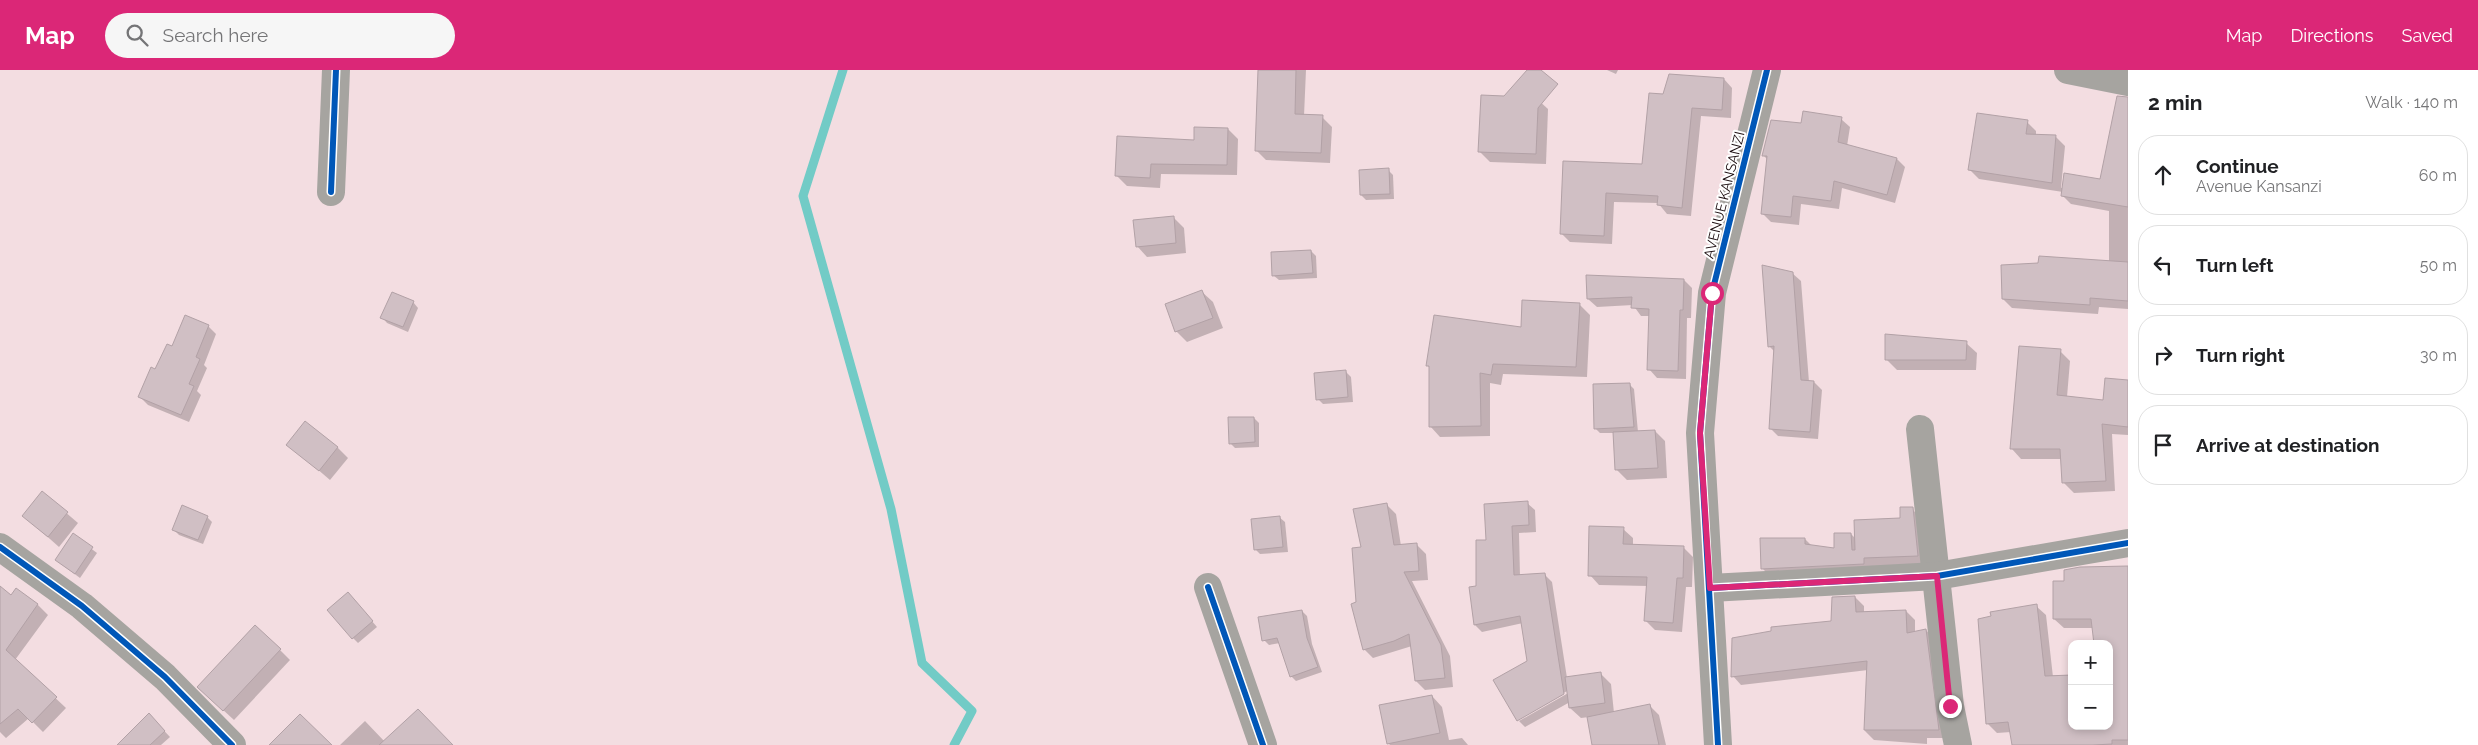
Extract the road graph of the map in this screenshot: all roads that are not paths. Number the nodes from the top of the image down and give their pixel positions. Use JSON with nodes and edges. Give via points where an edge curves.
{"nodes":[{"id":1,"x":336,"y":70,"type":"edge"},
{"id":2,"x":1767,"y":70,"type":"edge"},
{"id":3,"x":2068,"y":70,"type":"edge"},
{"id":4,"x":2128,"y":82,"type":"edge"},
{"id":5,"x":331,"y":192,"type":"dead end"},
{"id":6,"x":1920,"y":429,"type":"dead end"},
{"id":7,"x":2128,"y":543,"type":"edge"},
{"id":8,"x":0,"y":547,"type":"edge"},
{"id":9,"x":1937,"y":576,"type":"junction"},
{"id":10,"x":1208,"y":587,"type":"dead end"},
{"id":11,"x":1710,"y":588,"type":"junction"},
{"id":12,"x":232,"y":745,"type":"edge"},
{"id":13,"x":1263,"y":745,"type":"edge"},
{"id":14,"x":1718,"y":745,"type":"edge"},
{"id":15,"x":1958,"y":745,"type":"edge"}],
"edges":[{"from":1,"to":5,"type":"street"},
{"from":2,"to":11,"type":"street","name":"AVENUE KANSANZI","via":[[1712,293],[1700,433]]},
{"from":3,"to":4,"type":"street"},
{"from":6,"to":9,"type":"street"},
{"from":7,"to":9,"type":"street"},
{"from":8,"to":12,"type":"street","via":[[90,612],[166,677]]},
{"from":9,"to":11,"type":"street"},
{"from":9,"to":15,"type":"street","via":[[1950,706]]},
{"from":10,"to":13,"type":"street"},
{"from":11,"to":14,"type":"street","name":"AVENUE KANSANZI"}]}
